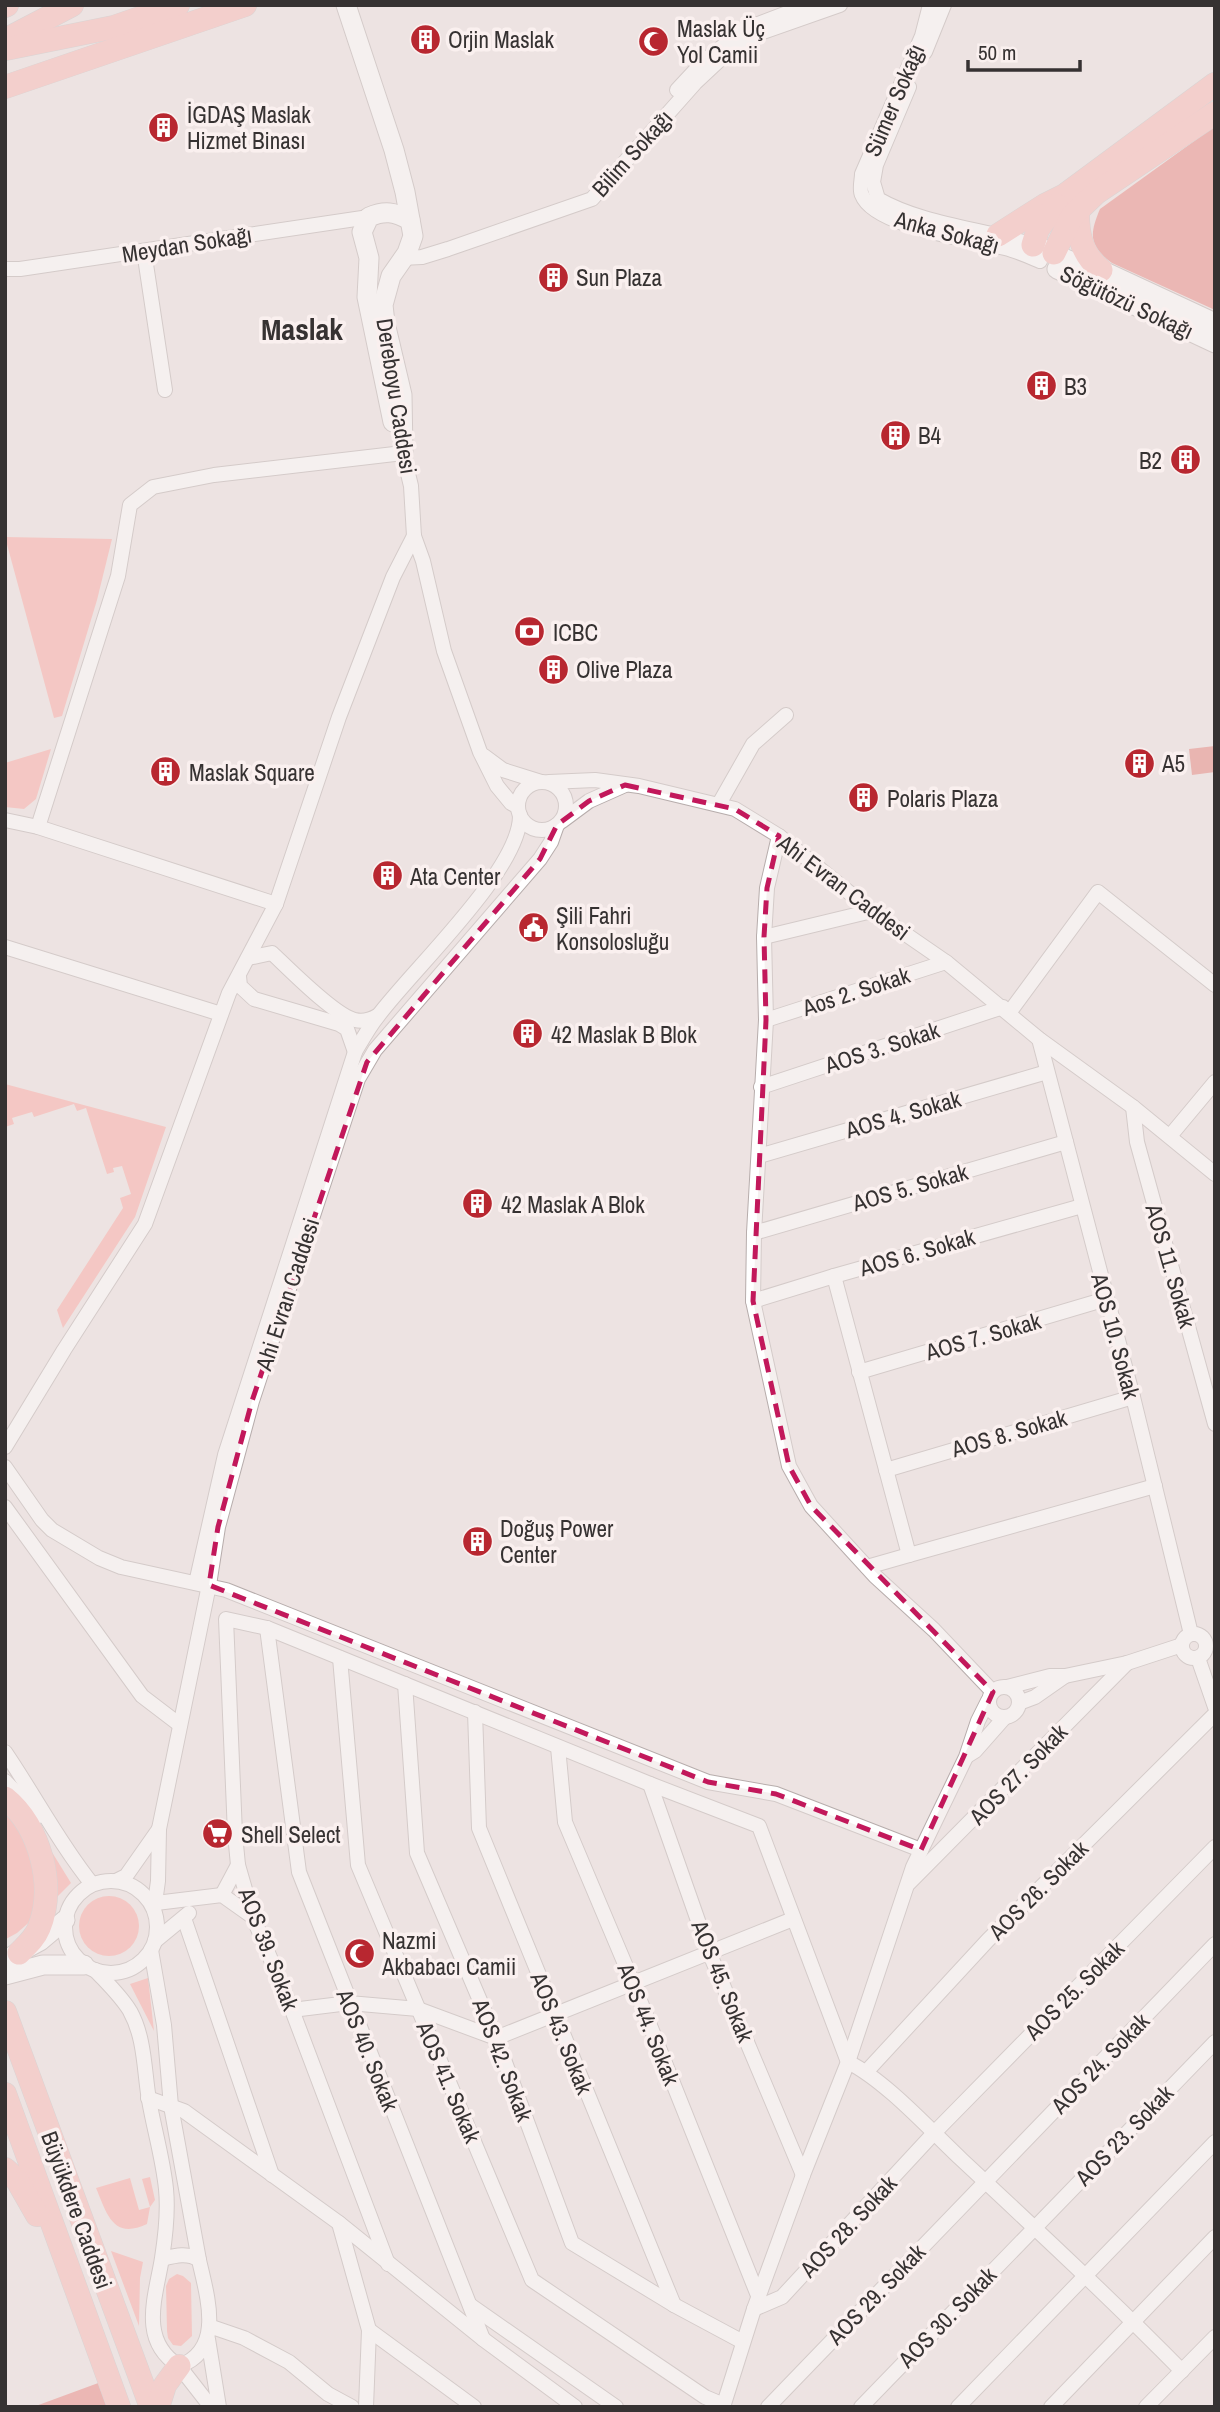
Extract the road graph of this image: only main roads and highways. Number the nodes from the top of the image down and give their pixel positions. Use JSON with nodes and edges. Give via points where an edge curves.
{"nodes":[{"id":1,"x":72,"y":5,"type":"edge"},
{"id":2,"x":164,"y":5,"type":"edge"},
{"id":3,"x":178,"y":5,"type":"edge"},
{"id":4,"x":245,"y":5,"type":"edge"},
{"id":5,"x":114,"y":27,"type":"junction"},
{"id":6,"x":5,"y":40,"type":"edge"},
{"id":7,"x":5,"y":49,"type":"edge"},
{"id":8,"x":1215,"y":84,"type":"edge"},
{"id":9,"x":5,"y":86,"type":"edge"},
{"id":10,"x":1215,"y":113,"type":"edge"},
{"id":11,"x":1071,"y":201,"type":"junction"},
{"id":12,"x":998,"y":235,"type":"road end"},
{"id":13,"x":1042,"y":253,"type":"road end"},
{"id":14,"x":1101,"y":270,"type":"road end"},
{"id":15,"x":5,"y":1798,"type":"edge"},
{"id":16,"x":12,"y":1956,"type":"edge"},
{"id":17,"x":5,"y":2012,"type":"edge"},
{"id":18,"x":5,"y":2094,"type":"edge"},
{"id":19,"x":5,"y":2169,"type":"edge"},
{"id":20,"x":58,"y":2239,"type":"junction"},
{"id":21,"x":179,"y":2366,"type":"road end"},
{"id":22,"x":119,"y":2407,"type":"edge"},
{"id":23,"x":151,"y":2407,"type":"edge"},
{"id":24,"x":158,"y":2407,"type":"edge"}],
"edges":[{"from":1,"to":6,"type":"main road"},
{"from":2,"to":5,"type":"main road"},
{"from":3,"to":5,"type":"main road"},
{"from":4,"to":9,"type":"main road"},
{"from":5,"to":7,"type":"main road"},
{"from":8,"to":11,"type":"main road"},
{"from":10,"to":11,"type":"main road","via":[[1096,193]]},
{"from":11,"to":12,"type":"main road"},
{"from":11,"to":13,"type":"main road","via":[[1066,226]]},
{"from":11,"to":14,"type":"main road","via":[[1083,248]]},
{"from":15,"to":16,"type":"main road","via":[[34,1837],[45,1884],[39,1930]]},
{"from":17,"to":23,"type":"main road","name":"Büyükdere Caddesi"},
{"from":18,"to":20,"type":"main road","name":"Büyükdere Caddesi"},
{"from":19,"to":20,"type":"main road"},
{"from":20,"to":22,"type":"main road","name":"Büyükdere Caddesi"},
{"from":21,"to":24,"type":"main road","via":[[165,2385]]}]}
